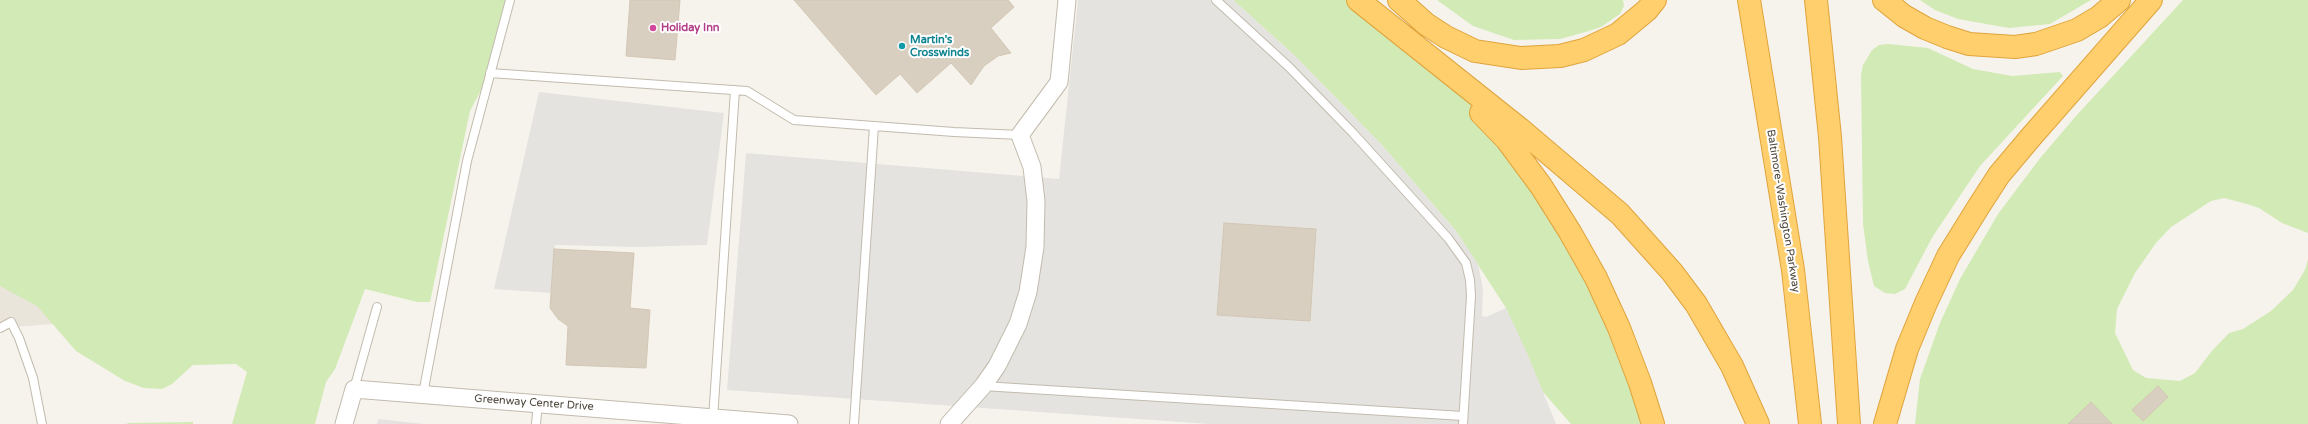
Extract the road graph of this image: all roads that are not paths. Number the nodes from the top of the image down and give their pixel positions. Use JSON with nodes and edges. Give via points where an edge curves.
{"nodes":[{"id":1,"x":510,"y":0,"type":"edge"},
{"id":2,"x":1067,"y":0,"type":"edge"},
{"id":3,"x":1216,"y":0,"type":"edge"},
{"id":4,"x":1358,"y":0,"type":"edge"},
{"id":5,"x":1399,"y":0,"type":"edge"},
{"id":6,"x":1655,"y":0,"type":"edge"},
{"id":7,"x":1749,"y":0,"type":"edge"},
{"id":8,"x":1816,"y":0,"type":"edge"},
{"id":9,"x":1884,"y":0,"type":"edge"},
{"id":10,"x":2119,"y":0,"type":"edge"},
{"id":11,"x":2151,"y":0,"type":"edge"},
{"id":12,"x":1428,"y":57,"type":"junction"},
{"id":13,"x":490,"y":73,"type":"junction"},
{"id":14,"x":735,"y":90,"type":"junction"},
{"id":15,"x":874,"y":126,"type":"junction"},
{"id":16,"x":1020,"y":135,"type":"junction"},
{"id":17,"x":377,"y":307,"type":"dead end"},
{"id":18,"x":0,"y":328,"type":"edge"},
{"id":19,"x":983,"y":386,"type":"junction"},
{"id":20,"x":354,"y":389,"type":"junction"},
{"id":21,"x":423,"y":394,"type":"junction"},
{"id":22,"x":538,"y":403,"type":"junction"},
{"id":23,"x":713,"y":420,"type":"edge"},
{"id":24,"x":1463,"y":420,"type":"edge"},
{"id":25,"x":42,"y":424,"type":"edge"},
{"id":26,"x":344,"y":424,"type":"edge"},
{"id":27,"x":536,"y":424,"type":"edge"},
{"id":28,"x":789,"y":424,"type":"edge"},
{"id":29,"x":854,"y":424,"type":"edge"},
{"id":30,"x":949,"y":424,"type":"edge"},
{"id":31,"x":1653,"y":424,"type":"edge"},
{"id":32,"x":1758,"y":424,"type":"edge"},
{"id":33,"x":1810,"y":424,"type":"edge"},
{"id":34,"x":1849,"y":424,"type":"edge"},
{"id":35,"x":1885,"y":424,"type":"edge"}],
"edges":[{"from":1,"to":13,"type":"lane"},
{"from":2,"to":16,"type":"street","via":[[1059,82]]},
{"from":3,"to":24,"type":"lane","via":[[1289,67],[1353,133],[1448,238],[1466,263],[1471,296]]},
{"from":4,"to":12,"type":"highway"},
{"from":5,"to":6,"type":"highway","via":[[1426,24],[1475,51],[1499,56],[1532,58],[1560,56],[1618,34]]},
{"from":7,"to":33,"type":"highway","name":"Baltimore-Washington Parkway","via":[[1793,270]]},
{"from":8,"to":34,"type":"highway","via":[[1830,137]]},
{"from":9,"to":10,"type":"highway","via":[[1904,16],[1947,38],[1969,44],[2015,47],[2036,44],[2077,30],[2099,17]]},
{"from":11,"to":35,"type":"highway","via":[[1999,175],[1979,206],[1948,256],[1926,302],[1907,349]]},
{"from":12,"to":31,"type":"highway","via":[[1507,140],[1541,186],[1570,232],[1596,278],[1619,328]]},
{"from":12,"to":32,"type":"highway","via":[[1566,167],[1620,214],[1696,304],[1732,366]]},
{"from":13,"to":14,"type":"lane"},
{"from":13,"to":21,"type":"lane","via":[[467,161]]},
{"from":14,"to":15,"type":"lane","via":[[747,91],[794,120]]},
{"from":14,"to":23,"type":"lane"},
{"from":15,"to":16,"type":"lane"},
{"from":15,"to":29,"type":"lane"},
{"from":16,"to":19,"type":"street","via":[[1032,167],[1037,224],[1034,254],[1028,292],[1018,324],[997,366]]},
{"from":17,"to":20,"type":"lane"},
{"from":18,"to":25,"type":"lane","via":[[11,322],[20,338],[33,378]]},
{"from":19,"to":24,"type":"lane"},
{"from":19,"to":30,"type":"street"},
{"from":20,"to":21,"type":"street","name":"Greenway Center Drive"},
{"from":20,"to":26,"type":"street"},
{"from":21,"to":22,"type":"street","name":"Greenway Center Drive"},
{"from":22,"to":23,"type":"street","name":"Greenway Center Drive"},
{"from":22,"to":27,"type":"lane"},
{"from":23,"to":28,"type":"street","name":"Greenway Center Drive"}]}
